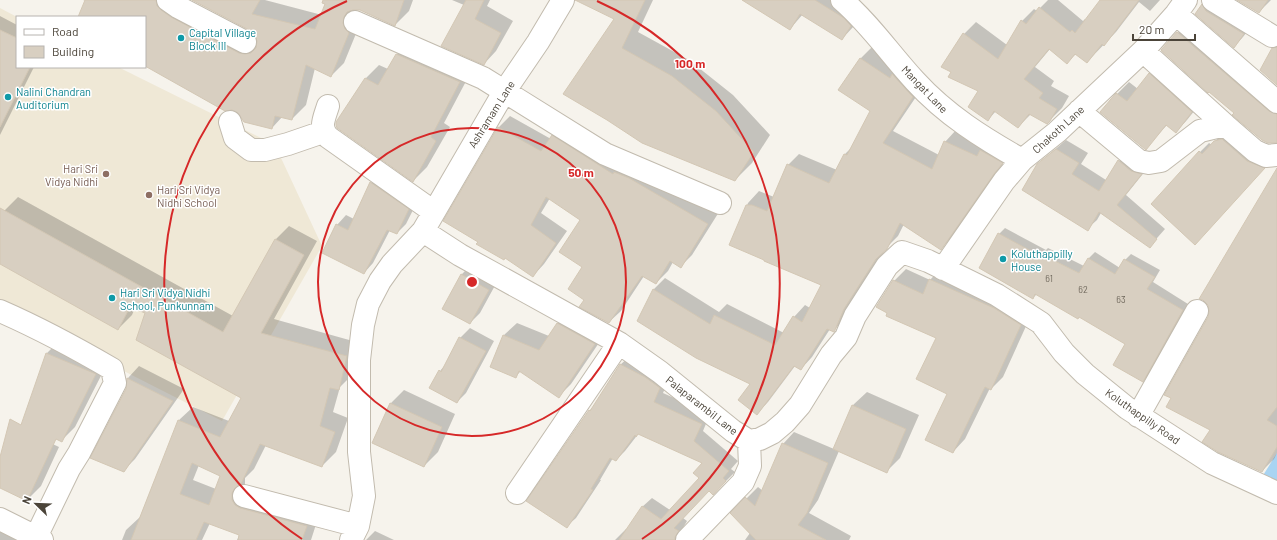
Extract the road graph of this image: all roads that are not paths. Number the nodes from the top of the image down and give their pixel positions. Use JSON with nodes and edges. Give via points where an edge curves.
{"nodes":[{"id":1,"x":168,"y":0,"type":"edge"},
{"id":2,"x":563,"y":0,"type":"edge"},
{"id":3,"x":1213,"y":0,"type":"edge"},
{"id":4,"x":855,"y":4,"type":"edge"},
{"id":5,"x":1181,"y":7,"type":"edge"},
{"id":6,"x":355,"y":22,"type":"dead end"},
{"id":7,"x":1272,"y":36,"type":"dead end"},
{"id":8,"x":245,"y":42,"type":"dead end"},
{"id":9,"x":1143,"y":50,"type":"junction"},
{"id":10,"x":504,"y":92,"type":"junction"},
{"id":11,"x":1277,"y":102,"type":"edge"},
{"id":12,"x":328,"y":106,"type":"dead end"},
{"id":13,"x":1078,"y":111,"type":"junction"},
{"id":14,"x":230,"y":122,"type":"dead end"},
{"id":15,"x":1225,"y":125,"type":"junction"},
{"id":16,"x":323,"y":132,"type":"junction"},
{"id":17,"x":1277,"y":155,"type":"edge"},
{"id":18,"x":1022,"y":160,"type":"junction"},
{"id":19,"x":720,"y":203,"type":"dead end"},
{"id":20,"x":434,"y":212,"type":"junction"},
{"id":21,"x":423,"y":231,"type":"junction"},
{"id":22,"x":943,"y":269,"type":"junction"},
{"id":23,"x":0,"y":311,"type":"edge"},
{"id":24,"x":1197,"y":311,"type":"dead end"},
{"id":25,"x":619,"y":343,"type":"junction"},
{"id":26,"x":1138,"y":416,"type":"junction"},
{"id":27,"x":749,"y":441,"type":"junction"},
{"id":28,"x":516,"y":493,"type":"dead end"},
{"id":29,"x":1277,"y":493,"type":"edge"},
{"id":30,"x":244,"y":496,"type":"dead end"},
{"id":31,"x":0,"y":519,"type":"edge"},
{"id":32,"x":354,"y":533,"type":"edge"},
{"id":33,"x":39,"y":538,"type":"edge"},
{"id":34,"x":687,"y":540,"type":"edge"}],
"edges":[{"from":1,"to":8,"type":"street"},
{"from":2,"to":10,"type":"street","name":"Ashramam Lane"},
{"from":3,"to":7,"type":"street"},
{"from":4,"to":18,"type":"street","name":"Mangat Lane","via":[[916,82],[948,113]]},
{"from":5,"to":9,"type":"street","name":"Chakoth Lane"},
{"from":5,"to":11,"type":"street"},
{"from":6,"to":10,"type":"street","via":[[483,78]]},
{"from":9,"to":13,"type":"street","name":"Chakoth Lane"},
{"from":9,"to":15,"type":"street"},
{"from":10,"to":19,"type":"street","via":[[605,154]]},
{"from":10,"to":20,"type":"street","name":"Ashramam Lane"},
{"from":12,"to":16,"type":"street"},
{"from":13,"to":15,"type":"street","via":[[1139,161],[1149,163],[1161,161],[1200,131]]},
{"from":13,"to":18,"type":"street","name":"Chakoth Lane"},
{"from":14,"to":16,"type":"street","via":[[235,138],[251,150],[265,150]]},
{"from":15,"to":17,"type":"street","via":[[1256,151],[1266,156]]},
{"from":16,"to":20,"type":"street"},
{"from":18,"to":22,"type":"street","name":"Chakoth Lane","via":[[1004,181]]},
{"from":20,"to":21,"type":"street","name":"Ashramam Lane"},
{"from":21,"to":25,"type":"street","name":"Palaparambil Lane","via":[[460,255]]},
{"from":21,"to":32,"type":"street","name":"Ashramam Lane","via":[[380,281],[368,304],[363,325],[359,360],[358,452],[364,496]]},
{"from":22,"to":26,"type":"street","name":"Koluthappilly Road","via":[[997,295],[1041,323],[1064,353],[1085,374]]},
{"from":22,"to":27,"type":"street","name":"Palaparambil Lane","via":[[902,252],[887,266],[855,316],[846,337],[831,355],[800,405],[772,433]]},
{"from":23,"to":33,"type":"street","via":[[32,325],[112,369],[115,382],[69,469]]},
{"from":24,"to":26,"type":"street"},
{"from":25,"to":27,"type":"street","name":"Palaparambil Lane"},
{"from":25,"to":28,"type":"street"},
{"from":26,"to":29,"type":"street","name":"Koluthappilly Road","via":[[1212,463]]},
{"from":27,"to":34,"type":"street","via":[[750,466],[743,482]]},
{"from":30,"to":32,"type":"street"},
{"from":31,"to":33,"type":"street"}]}
